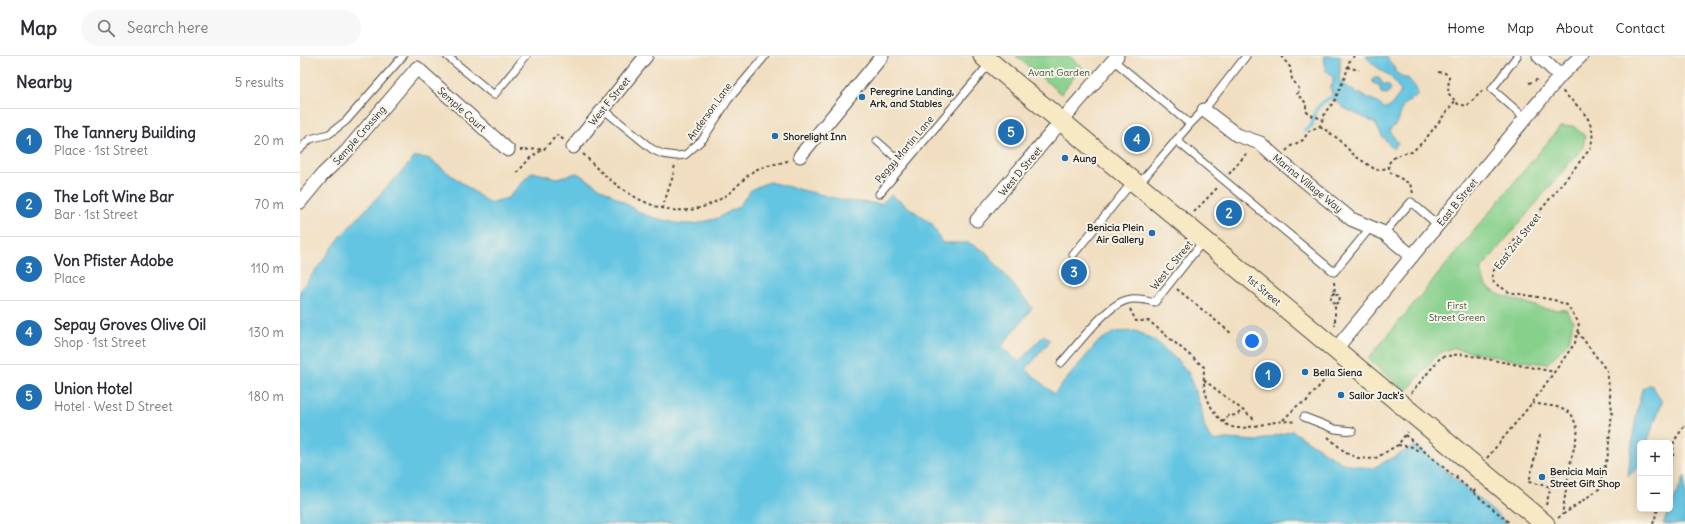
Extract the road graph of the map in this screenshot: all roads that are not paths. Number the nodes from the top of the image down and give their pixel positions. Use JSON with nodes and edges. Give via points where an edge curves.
{"nodes":[{"id":1,"x":403,"y":56,"type":"edge"},
{"id":2,"x":447,"y":56,"type":"edge"},
{"id":3,"x":526,"y":56,"type":"edge"},
{"id":4,"x":646,"y":56,"type":"edge"},
{"id":5,"x":765,"y":56,"type":"edge"},
{"id":6,"x":882,"y":56,"type":"edge"},
{"id":7,"x":1246,"y":56,"type":"edge"},
{"id":8,"x":1517,"y":56,"type":"edge"},
{"id":9,"x":1539,"y":56,"type":"edge"},
{"id":10,"x":1581,"y":56,"type":"edge"},
{"id":11,"x":990,"y":58,"type":"edge"},
{"id":12,"x":1115,"y":58,"type":"edge"},
{"id":13,"x":417,"y":62,"type":"edge"},
{"id":14,"x":1560,"y":76,"type":"junction"},
{"id":15,"x":603,"y":109,"type":"junction"},
{"id":16,"x":1204,"y":110,"type":"junction"},
{"id":17,"x":1526,"y":118,"type":"junction"},
{"id":18,"x":1062,"y":122,"type":"junction"},
{"id":19,"x":1190,"y":124,"type":"junction"},
{"id":20,"x":1176,"y":140,"type":"junction"},
{"id":21,"x":877,"y":141,"type":"dead end"},
{"id":22,"x":573,"y":147,"type":"road end"},
{"id":23,"x":300,"y":149,"type":"edge"},
{"id":24,"x":508,"y":150,"type":"road end"},
{"id":25,"x":800,"y":156,"type":"road end"},
{"id":26,"x":904,"y":165,"type":"junction"},
{"id":27,"x":1135,"y":183,"type":"junction"},
{"id":28,"x":879,"y":194,"type":"dead end"},
{"id":29,"x":300,"y":202,"type":"edge"},
{"id":30,"x":977,"y":220,"type":"dead end"},
{"id":31,"x":1438,"y":225,"type":"junction"},
{"id":32,"x":1370,"y":228,"type":"junction"},
{"id":33,"x":1384,"y":233,"type":"junction"},
{"id":34,"x":1204,"y":240,"type":"junction"},
{"id":35,"x":1073,"y":255,"type":"dead end"},
{"id":36,"x":1412,"y":256,"type":"junction"},
{"id":37,"x":1335,"y":350,"type":"junction"},
{"id":38,"x":1061,"y":363,"type":"dead end"},
{"id":39,"x":1301,"y":420,"type":"road end"},
{"id":40,"x":1352,"y":431,"type":"dead end"},
{"id":41,"x":1549,"y":519,"type":"edge"}],
"edges":[{"from":1,"to":23,"type":"lane","via":[[346,121],[329,134],[310,139]]},
{"from":2,"to":3,"type":"lane","via":[[494,95]]},
{"from":4,"to":15,"type":"street","name":"West F Street"},
{"from":5,"to":15,"type":"lane","name":"Anderson Lane","via":[[728,100],[703,138],[686,156],[669,155],[652,149]]},
{"from":6,"to":25,"type":"street"},
{"from":7,"to":16,"type":"lane"},
{"from":8,"to":17,"type":"lane","via":[[1492,89]]},
{"from":9,"to":14,"type":"street"},
{"from":10,"to":14,"type":"street","name":"East B Street"},
{"from":11,"to":18,"type":"main road","name":"1st Street"},
{"from":11,"to":26,"type":"lane","name":"Peggy Martin Lane"},
{"from":12,"to":18,"type":"street","name":"West D Street"},
{"from":12,"to":19,"type":"lane"},
{"from":13,"to":24,"type":"street","name":"Semple Court"},
{"from":13,"to":29,"type":"street","name":"Semple Crossing","via":[[346,152],[323,174]]},
{"from":14,"to":17,"type":"street","name":"East B Street"},
{"from":15,"to":22,"type":"street","name":"West F Street"},
{"from":16,"to":19,"type":"lane"},
{"from":16,"to":32,"type":"street","name":"Marina Village Way","via":[[1237,135],[1260,143],[1352,219]]},
{"from":17,"to":31,"type":"street","name":"East B Street"},
{"from":18,"to":27,"type":"main road","name":"1st Street"},
{"from":18,"to":30,"type":"street","name":"West D Street"},
{"from":19,"to":20,"type":"lane"},
{"from":20,"to":27,"type":"lane"},
{"from":20,"to":32,"type":"lane","via":[[1334,272]]},
{"from":21,"to":26,"type":"lane"},
{"from":26,"to":28,"type":"lane","name":"Peggy Martin Lane"},
{"from":27,"to":34,"type":"main road","name":"1st Street"},
{"from":27,"to":35,"type":"lane"},
{"from":31,"to":33,"type":"lane","via":[[1411,202]]},
{"from":31,"to":36,"type":"street","name":"East B Street"},
{"from":32,"to":33,"type":"street","name":"Marina Village Way"},
{"from":33,"to":36,"type":"street","name":"Marina Village Way"},
{"from":34,"to":37,"type":"main road","name":"1st Street"},
{"from":34,"to":38,"type":"lane","name":"West C Street","via":[[1155,302],[1139,299],[1117,304]]},
{"from":36,"to":37,"type":"street","name":"East B Street"},
{"from":37,"to":41,"type":"main road","name":"1st Street","via":[[1478,468]]},
{"from":39,"to":40,"type":"lane"}]}
